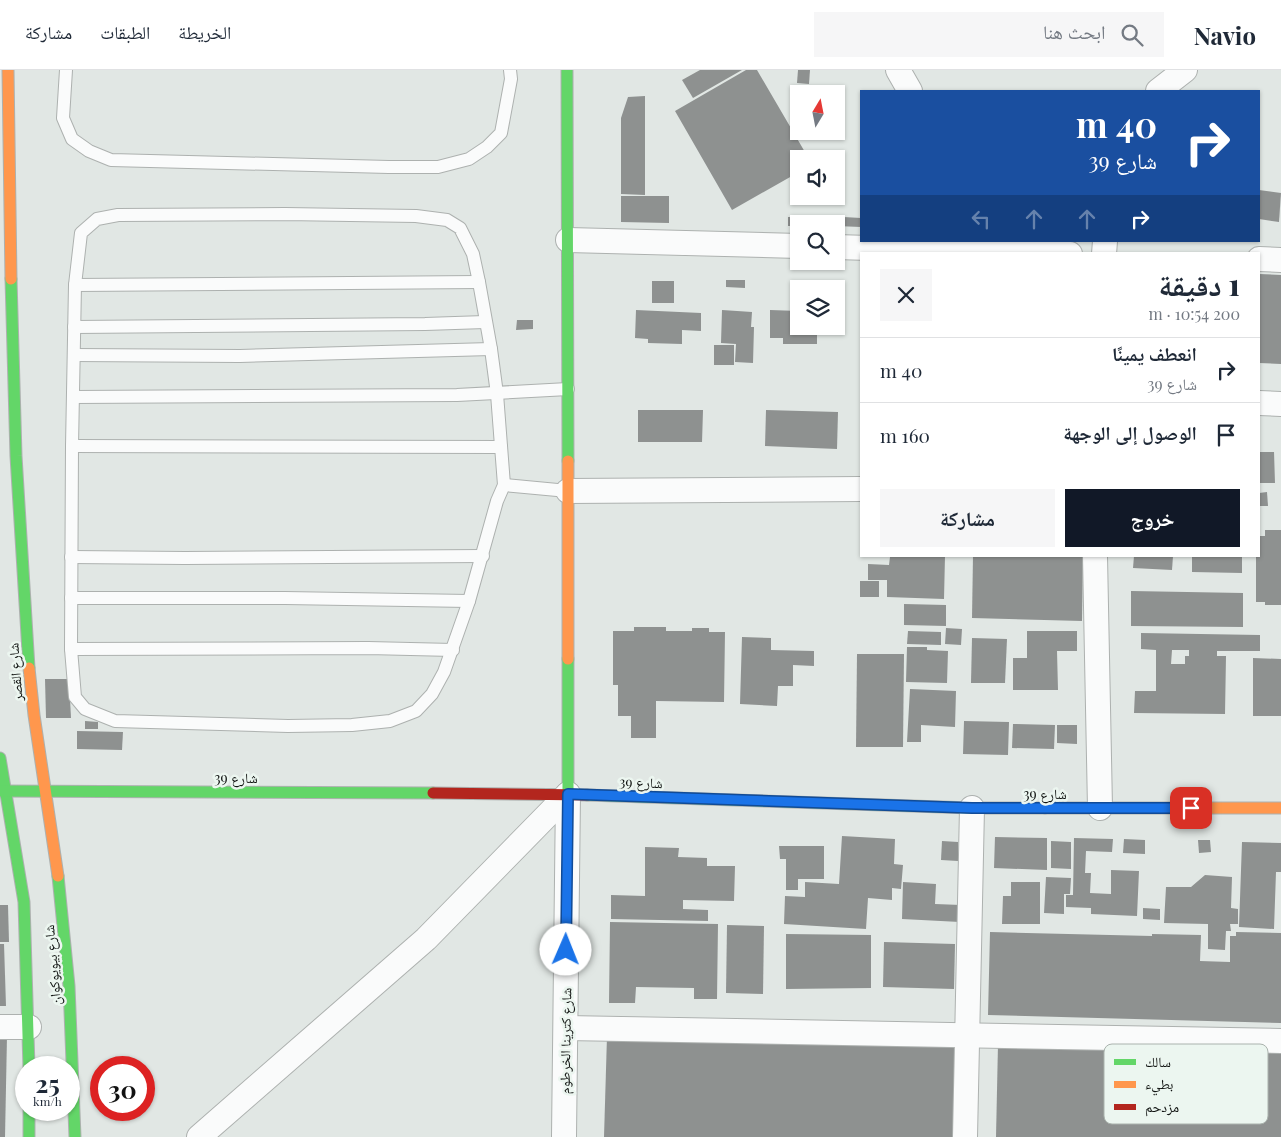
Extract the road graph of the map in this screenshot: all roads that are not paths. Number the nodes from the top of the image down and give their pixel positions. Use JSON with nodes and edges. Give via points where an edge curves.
{"nodes":[{"id":1,"x":8,"y":70,"type":"edge"},
{"id":2,"x":66,"y":70,"type":"edge"},
{"id":3,"x":510,"y":70,"type":"edge"},
{"id":4,"x":568,"y":70,"type":"edge"},
{"id":5,"x":898,"y":70,"type":"edge"},
{"id":6,"x":1185,"y":70,"type":"edge"},
{"id":7,"x":909,"y":90,"type":"edge"},
{"id":8,"x":1159,"y":90,"type":"edge"},
{"id":9,"x":568,"y":240,"type":"junction"},
{"id":10,"x":790,"y":246,"type":"edge"},
{"id":11,"x":995,"y":246,"type":"edge"},
{"id":12,"x":845,"y":247,"type":"edge"},
{"id":13,"x":1051,"y":252,"type":"edge"},
{"id":14,"x":1260,"y":259,"type":"edge"},
{"id":15,"x":1281,"y":260,"type":"edge"},
{"id":16,"x":479,"y":282,"type":"junction"},
{"id":17,"x":75,"y":285,"type":"junction"},
{"id":18,"x":485,"y":322,"type":"junction"},
{"id":19,"x":74,"y":327,"type":"junction"},
{"id":20,"x":491,"y":349,"type":"junction"},
{"id":21,"x":74,"y":356,"type":"junction"},
{"id":22,"x":568,"y":389,"type":"junction"},
{"id":23,"x":497,"y":394,"type":"junction"},
{"id":24,"x":73,"y":396,"type":"junction"},
{"id":25,"x":1260,"y":403,"type":"edge"},
{"id":26,"x":1281,"y":404,"type":"edge"},
{"id":27,"x":72,"y":446,"type":"junction"},
{"id":28,"x":501,"y":447,"type":"junction"},
{"id":29,"x":504,"y":485,"type":"junction"},
{"id":30,"x":860,"y":489,"type":"edge"},
{"id":31,"x":568,"y":491,"type":"junction"},
{"id":32,"x":71,"y":556,"type":"junction"},
{"id":33,"x":483,"y":556,"type":"junction"},
{"id":34,"x":1095,"y":557,"type":"edge"},
{"id":35,"x":71,"y":598,"type":"junction"},
{"id":36,"x":468,"y":601,"type":"junction"},
{"id":37,"x":72,"y":649,"type":"junction"},
{"id":38,"x":453,"y":650,"type":"junction"},
{"id":39,"x":0,"y":758,"type":"edge"},
{"id":40,"x":3,"y":791,"type":"edge"},
{"id":41,"x":46,"y":791,"type":"junction"},
{"id":42,"x":568,"y":794,"type":"junction"},
{"id":43,"x":972,"y":808,"type":"junction"},
{"id":44,"x":1100,"y":808,"type":"junction"},
{"id":45,"x":1281,"y":808,"type":"edge"},
{"id":46,"x":0,"y":1027,"type":"edge"},
{"id":47,"x":29,"y":1028,"type":"junction"},
{"id":48,"x":566,"y":1028,"type":"junction"},
{"id":49,"x":968,"y":1035,"type":"junction"},
{"id":50,"x":1281,"y":1041,"type":"edge"},
{"id":51,"x":29,"y":1056,"type":"edge"},
{"id":52,"x":29,"y":1121,"type":"edge"},
{"id":53,"x":29,"y":1137,"type":"edge"},
{"id":54,"x":74,"y":1137,"type":"edge"},
{"id":55,"x":199,"y":1137,"type":"edge"},
{"id":56,"x":564,"y":1137,"type":"edge"},
{"id":57,"x":965,"y":1137,"type":"edge"}],
"edges":[{"from":1,"to":41,"type":"street","name":"شارع القصر","via":[[13,391],[32,697]]},
{"from":2,"to":3,"type":"lane","via":[[63,118],[72,139],[89,151],[112,160],[389,167],[438,167],[469,159],[488,146],[501,132]]},
{"from":4,"to":9,"type":"street"},
{"from":5,"to":7,"type":"street"},
{"from":6,"to":8,"type":"street"},
{"from":9,"to":10,"type":"street"},
{"from":9,"to":22,"type":"street"},
{"from":11,"to":12,"type":"street"},
{"from":11,"to":13,"type":"street"},
{"from":14,"to":15,"type":"street"},
{"from":16,"to":17,"type":"lane"},
{"from":16,"to":17,"type":"lane","via":[[474,254],[460,228],[447,220],[416,216],[128,214],[97,219],[81,233]]},
{"from":16,"to":18,"type":"lane"},
{"from":17,"to":19,"type":"lane"},
{"from":18,"to":19,"type":"lane"},
{"from":18,"to":20,"type":"lane"},
{"from":19,"to":21,"type":"lane"},
{"from":20,"to":21,"type":"lane","via":[[240,356]]},
{"from":20,"to":23,"type":"lane"},
{"from":21,"to":24,"type":"lane"},
{"from":22,"to":23,"type":"lane"},
{"from":22,"to":31,"type":"street"},
{"from":23,"to":24,"type":"lane"},
{"from":23,"to":28,"type":"lane"},
{"from":24,"to":27,"type":"lane"},
{"from":25,"to":26,"type":"street"},
{"from":27,"to":28,"type":"lane"},
{"from":27,"to":32,"type":"lane"},
{"from":28,"to":29,"type":"lane"},
{"from":29,"to":31,"type":"lane"},
{"from":29,"to":33,"type":"lane"},
{"from":30,"to":31,"type":"street"},
{"from":31,"to":42,"type":"street"},
{"from":32,"to":33,"type":"lane"},
{"from":32,"to":35,"type":"lane"},
{"from":33,"to":36,"type":"lane"},
{"from":34,"to":44,"type":"street"},
{"from":35,"to":36,"type":"lane"},
{"from":35,"to":37,"type":"lane"},
{"from":36,"to":38,"type":"lane"},
{"from":37,"to":38,"type":"lane"},
{"from":37,"to":38,"type":"lane","via":[[75,697],[85,709],[115,721],[288,726],[390,722],[416,710],[432,694]]},
{"from":39,"to":40,"type":"street"},
{"from":40,"to":41,"type":"street","name":"شارع 39"},
{"from":40,"to":47,"type":"street","name":"شارع بيويوكوان","via":[[24,902]]},
{"from":41,"to":42,"type":"street","name":"شارع 39"},
{"from":41,"to":54,"type":"street","name":"شارع بيويوكوان","via":[[68,955]]},
{"from":42,"to":43,"type":"street","name":"شارع 39"},
{"from":42,"to":48,"type":"street","name":"شارع كترينا الخرطوم"},
{"from":42,"to":55,"type":"street","via":[[426,939]]},
{"from":43,"to":44,"type":"street","name":"شارع 39"},
{"from":43,"to":49,"type":"street"},
{"from":44,"to":45,"type":"street","name":"شارع 39"},
{"from":46,"to":47,"type":"street"},
{"from":47,"to":51,"type":"street","name":"شارع بيويوكوان"},
{"from":48,"to":49,"type":"street"},
{"from":48,"to":56,"type":"street","name":"شارع كترينا الخرطوم"},
{"from":49,"to":50,"type":"street"},
{"from":49,"to":57,"type":"street"},
{"from":52,"to":53,"type":"street"}]}
